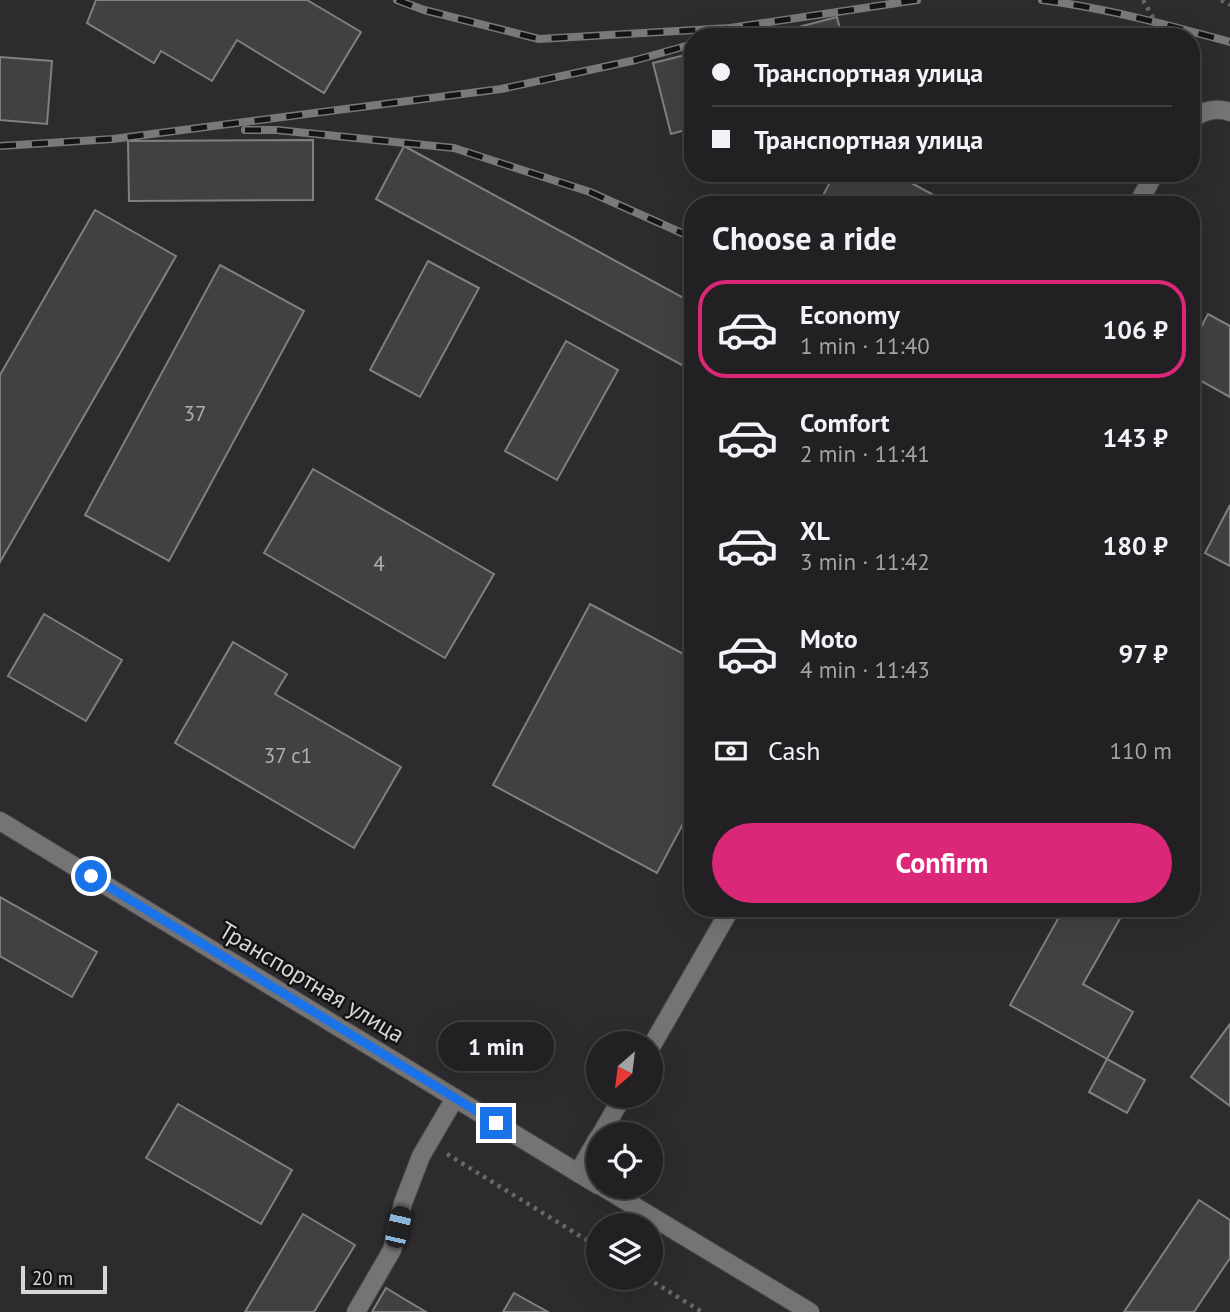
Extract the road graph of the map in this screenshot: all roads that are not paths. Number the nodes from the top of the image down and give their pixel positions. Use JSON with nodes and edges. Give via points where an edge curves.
{"nodes":[{"id":1,"x":1200,"y":112,"type":"edge"},
{"id":2,"x":1230,"y":112,"type":"edge"},
{"id":3,"x":0,"y":821,"type":"edge"},
{"id":4,"x":726,"y":917,"type":"edge"},
{"id":5,"x":660,"y":1031,"type":"edge"},
{"id":6,"x":455,"y":1098,"type":"junction"},
{"id":7,"x":586,"y":1160,"type":"edge"},
{"id":8,"x":578,"y":1173,"type":"junction"},
{"id":9,"x":586,"y":1178,"type":"edge"},
{"id":10,"x":622,"y":1199,"type":"edge"},
{"id":11,"x":356,"y":1312,"type":"edge"},
{"id":12,"x":810,"y":1312,"type":"edge"}],
"edges":[{"from":1,"to":2,"type":"street"},
{"from":3,"to":6,"type":"street","name":"Транспортная улица"},
{"from":4,"to":5,"type":"street"},
{"from":6,"to":8,"type":"street","name":"Транспортная улица"},
{"from":6,"to":11,"type":"street","via":[[421,1156],[403,1203],[393,1250]]},
{"from":7,"to":8,"type":"street"},
{"from":8,"to":9,"type":"street","name":"Транспортная улица"},
{"from":10,"to":12,"type":"street","name":"Транспортная улица"}]}
